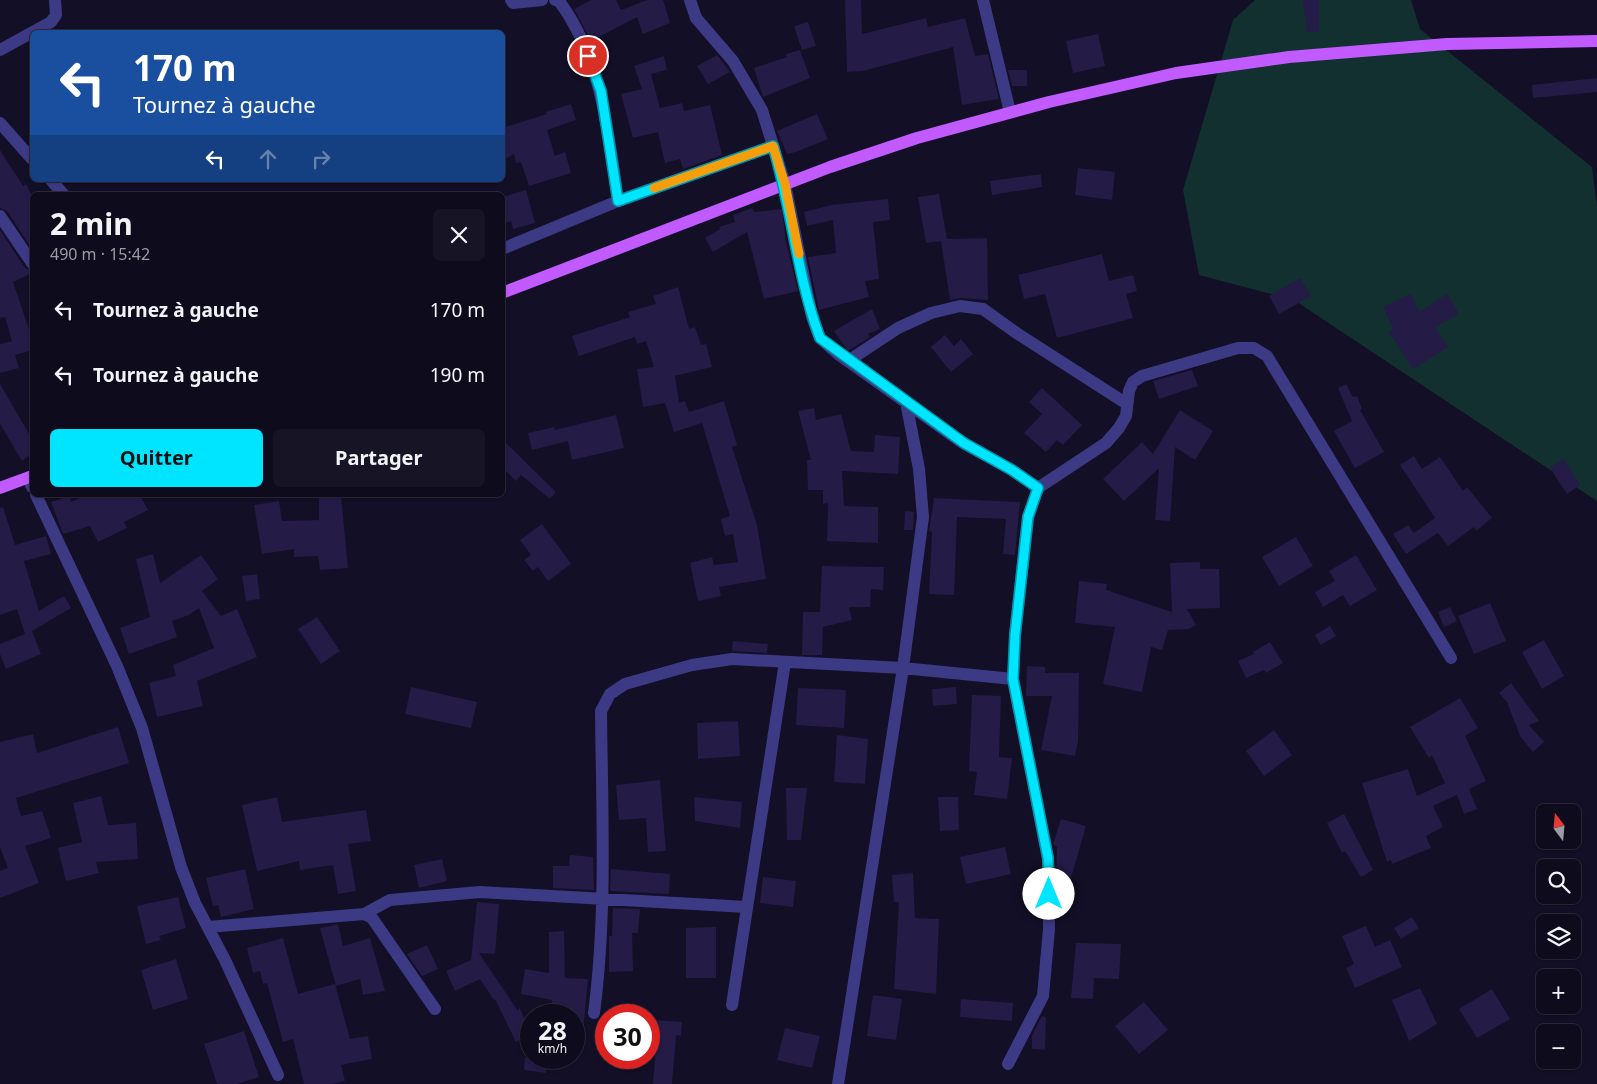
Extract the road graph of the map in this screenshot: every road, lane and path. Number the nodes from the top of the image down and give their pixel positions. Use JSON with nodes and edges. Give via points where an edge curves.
{"nodes":[{"id":1,"x":55,"y":0,"type":"edge"},
{"id":2,"x":511,"y":0,"type":"edge"},
{"id":3,"x":542,"y":0,"type":"edge"},
{"id":4,"x":555,"y":0,"type":"edge"},
{"id":5,"x":690,"y":0,"type":"edge"},
{"id":6,"x":983,"y":0,"type":"edge"},
{"id":7,"x":36,"y":30,"type":"edge"},
{"id":8,"x":30,"y":34,"type":"edge"},
{"id":9,"x":1597,"y":42,"type":"edge"},
{"id":10,"x":0,"y":50,"type":"edge"},
{"id":11,"x":1010,"y":112,"type":"junction"},
{"id":12,"x":0,"y":123,"type":"edge"},
{"id":13,"x":773,"y":146,"type":"junction"},
{"id":14,"x":30,"y":157,"type":"edge"},
{"id":15,"x":53,"y":182,"type":"edge"},
{"id":16,"x":785,"y":184,"type":"junction"},
{"id":17,"x":61,"y":192,"type":"edge"},
{"id":18,"x":618,"y":201,"type":"junction"},
{"id":19,"x":0,"y":216,"type":"edge"},
{"id":20,"x":505,"y":248,"type":"edge"},
{"id":21,"x":30,"y":260,"type":"edge"},
{"id":22,"x":505,"y":292,"type":"edge"},
{"id":23,"x":848,"y":360,"type":"junction"},
{"id":24,"x":906,"y":402,"type":"junction"},
{"id":25,"x":1127,"y":404,"type":"junction"},
{"id":26,"x":30,"y":480,"type":"edge"},
{"id":27,"x":0,"y":488,"type":"edge"},
{"id":28,"x":1038,"y":488,"type":"junction"},
{"id":29,"x":37,"y":497,"type":"edge"},
{"id":30,"x":1451,"y":658,"type":"dead end"},
{"id":31,"x":785,"y":662,"type":"junction"},
{"id":32,"x":903,"y":668,"type":"junction"},
{"id":33,"x":1013,"y":679,"type":"junction"},
{"id":34,"x":604,"y":900,"type":"junction"},
{"id":35,"x":747,"y":907,"type":"junction"},
{"id":36,"x":364,"y":914,"type":"junction"},
{"id":37,"x":208,"y":928,"type":"junction"},
{"id":38,"x":732,"y":1005,"type":"dead end"},
{"id":39,"x":435,"y":1009,"type":"dead end"},
{"id":40,"x":594,"y":1013,"type":"dead end"},
{"id":41,"x":1008,"y":1064,"type":"dead end"},
{"id":42,"x":278,"y":1075,"type":"dead end"},
{"id":43,"x":838,"y":1084,"type":"edge"}],
"edges":[{"from":1,"to":7,"type":"street","via":[[56,15],[51,22]]},
{"from":2,"to":3,"type":"street","via":[[522,3]]},
{"from":4,"to":18,"type":"street","via":[[565,10],[601,91]]},
{"from":5,"to":13,"type":"street","via":[[696,18],[733,61],[747,83],[762,110]]},
{"from":6,"to":11,"type":"street"},
{"from":8,"to":10,"type":"street"},
{"from":9,"to":11,"type":"main road","via":[[1447,44],[1289,58],[1176,72]]},
{"from":11,"to":16,"type":"main road","via":[[917,138]]},
{"from":12,"to":14,"type":"street"},
{"from":13,"to":16,"type":"street"},
{"from":13,"to":18,"type":"street"},
{"from":15,"to":17,"type":"street"},
{"from":16,"to":22,"type":"main road"},
{"from":16,"to":23,"type":"street","via":[[812,317],[820,338]]},
{"from":18,"to":20,"type":"street"},
{"from":19,"to":21,"type":"street"},
{"from":23,"to":24,"type":"street"},
{"from":23,"to":25,"type":"street","via":[[898,328],[930,314],[960,306],[983,309]]},
{"from":24,"to":28,"type":"street","via":[[964,443]]},
{"from":24,"to":32,"type":"street","via":[[924,517]]},
{"from":25,"to":28,"type":"street","via":[[1120,428],[1106,443]]},
{"from":25,"to":30,"type":"street","via":[[1129,391],[1142,376],[1238,348],[1254,348],[1267,356]]},
{"from":26,"to":27,"type":"main road"},
{"from":28,"to":33,"type":"street","via":[[1028,517]]},
{"from":29,"to":37,"type":"street","via":[[117,666],[142,728],[181,867]]},
{"from":31,"to":32,"type":"street"},
{"from":31,"to":34,"type":"street","via":[[732,659],[692,665],[625,684],[610,694],[601,711]]},
{"from":31,"to":35,"type":"street"},
{"from":32,"to":33,"type":"street"},
{"from":32,"to":43,"type":"street"},
{"from":33,"to":41,"type":"street","via":[[1048,858],[1049,929],[1043,996]]},
{"from":34,"to":35,"type":"street"},
{"from":34,"to":36,"type":"street","via":[[480,892],[390,900]]},
{"from":34,"to":40,"type":"street"},
{"from":35,"to":38,"type":"street"},
{"from":36,"to":37,"type":"street"},
{"from":36,"to":39,"type":"street","via":[[372,918]]},
{"from":37,"to":42,"type":"street"}]}
